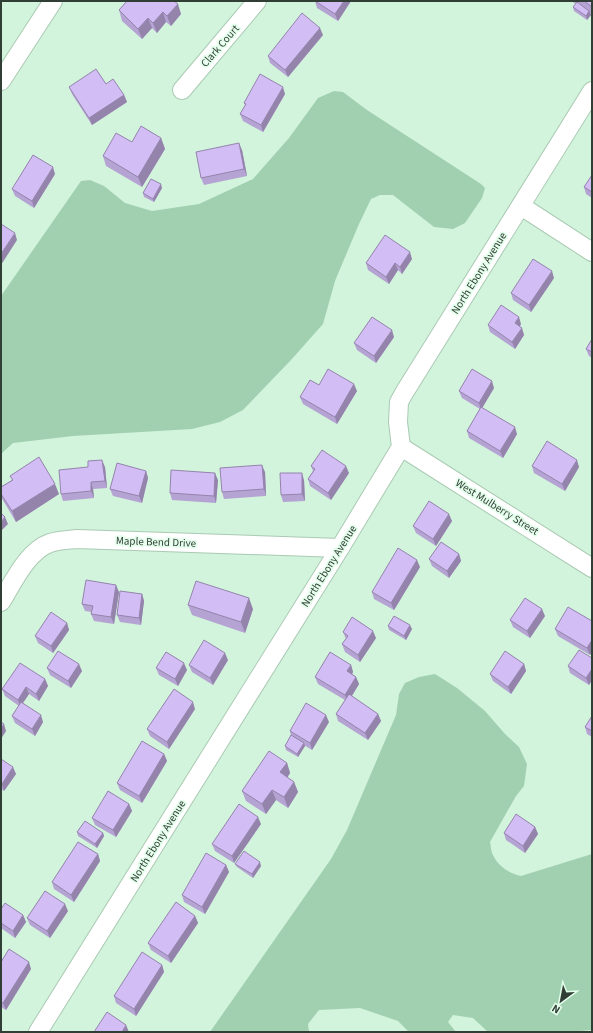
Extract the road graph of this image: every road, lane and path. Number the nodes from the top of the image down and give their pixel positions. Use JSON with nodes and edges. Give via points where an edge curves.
{"nodes":[{"id":1,"x":53,"y":1,"type":"edge"},
{"id":2,"x":257,"y":1,"type":"edge"},
{"id":3,"x":1,"y":81,"type":"edge"},
{"id":4,"x":182,"y":90,"type":"dead end"},
{"id":5,"x":592,"y":91,"type":"edge"},
{"id":6,"x":521,"y":206,"type":"junction"},
{"id":7,"x":592,"y":252,"type":"edge"},
{"id":8,"x":401,"y":447,"type":"junction"},
{"id":9,"x":340,"y":548,"type":"junction"},
{"id":10,"x":592,"y":568,"type":"edge"},
{"id":11,"x":1,"y":602,"type":"edge"},
{"id":12,"x":38,"y":1032,"type":"edge"}],
"edges":[{"from":1,"to":3,"type":"street"},
{"from":2,"to":4,"type":"street","name":"Clark Court"},
{"from":5,"to":6,"type":"street","name":"North Ebony Avenue"},
{"from":6,"to":7,"type":"street"},
{"from":6,"to":8,"type":"street","name":"North Ebony Avenue","via":[[399,402]]},
{"from":8,"to":9,"type":"street","name":"North Ebony Avenue"},
{"from":8,"to":10,"type":"street","name":"West Mulberry Street"},
{"from":9,"to":11,"type":"street","name":"Maple Bend Drive","via":[[78,539],[61,541],[37,550]]},
{"from":9,"to":12,"type":"street","name":"North Ebony Avenue"}]}
